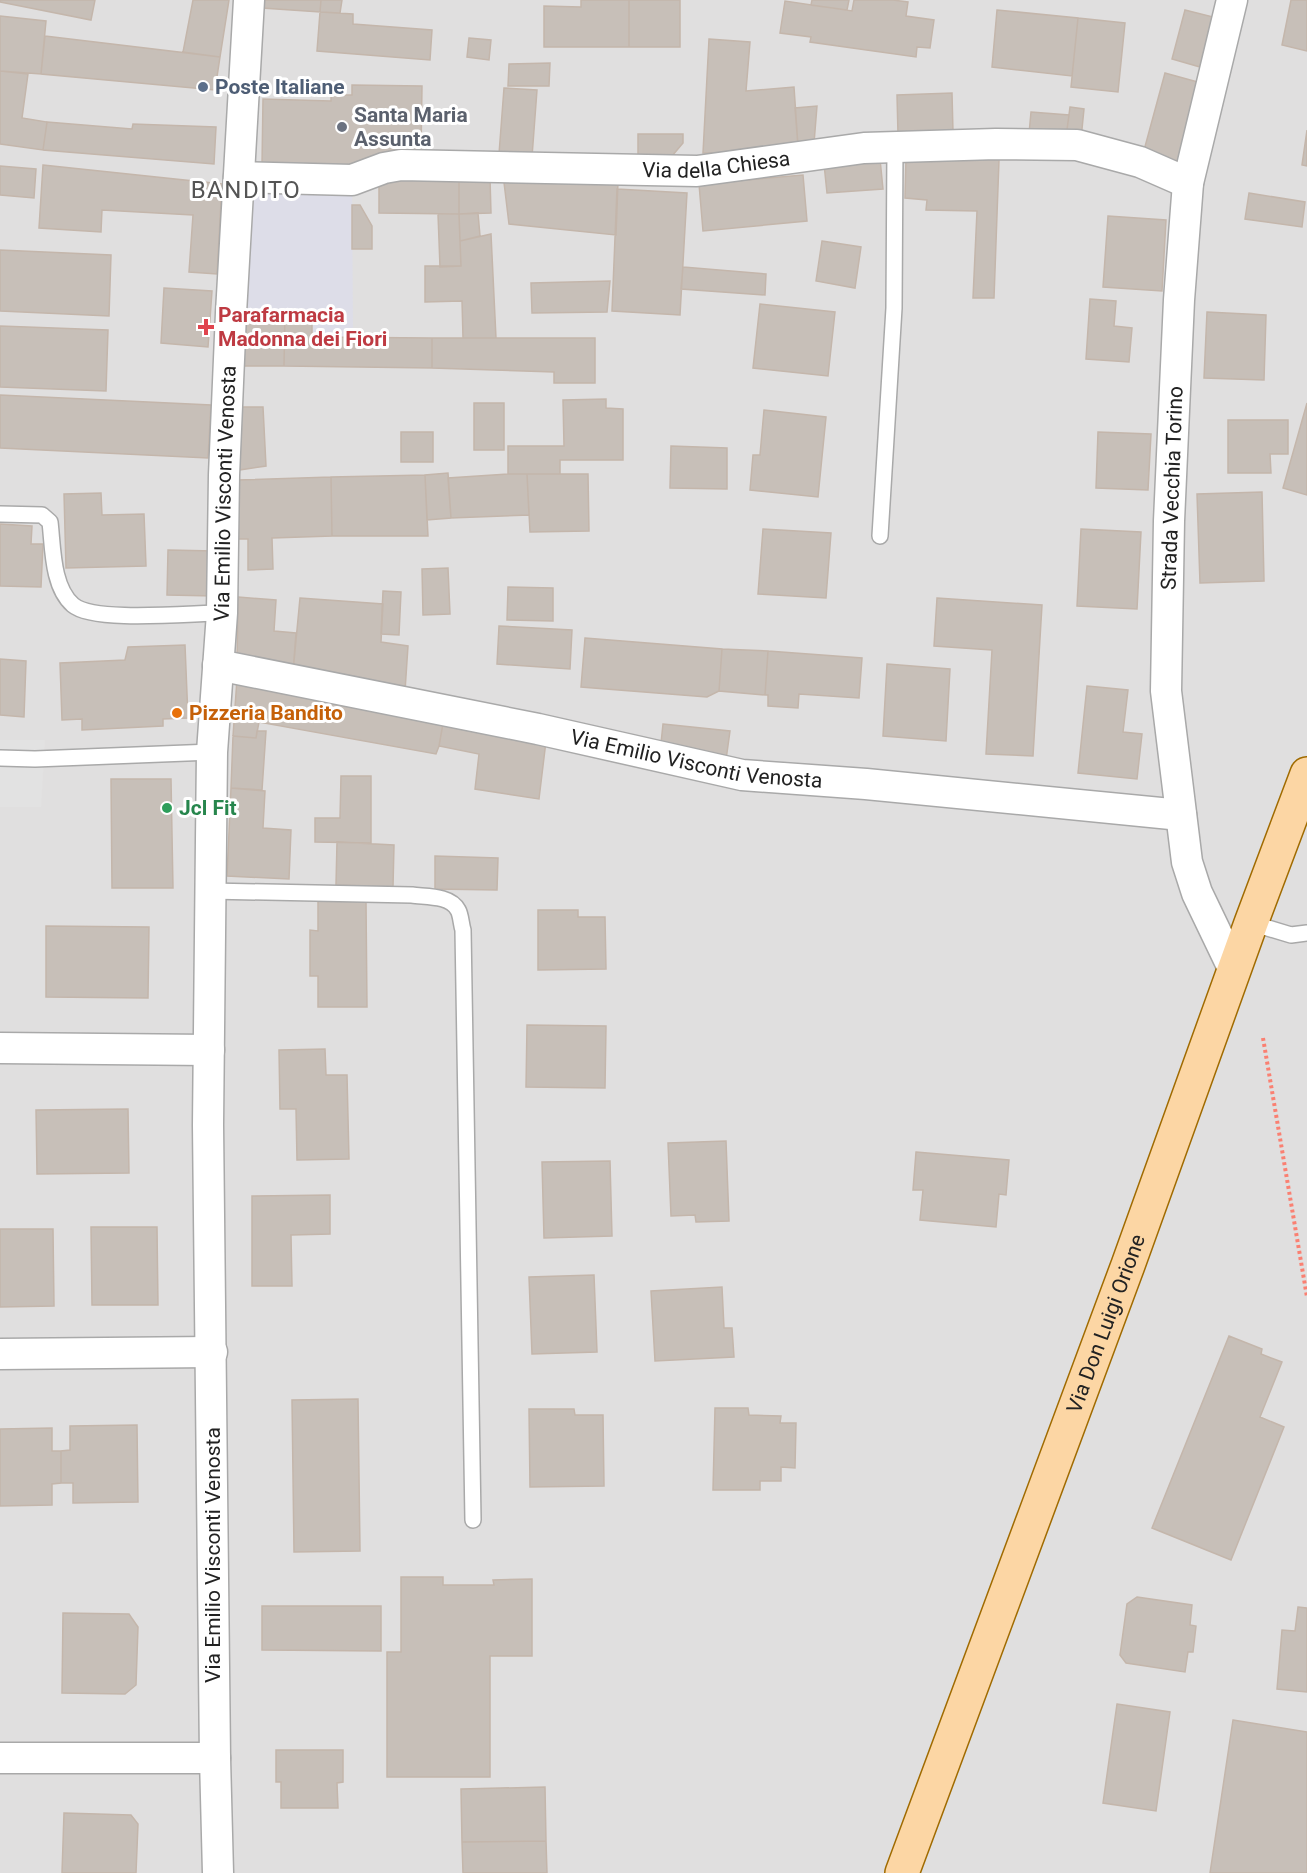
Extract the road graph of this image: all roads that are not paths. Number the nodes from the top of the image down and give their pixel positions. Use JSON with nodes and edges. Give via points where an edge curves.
{"nodes":[{"id":1,"x":249,"y":0,"type":"edge"},
{"id":2,"x":1232,"y":0,"type":"edge"},
{"id":3,"x":895,"y":147,"type":"junction"},
{"id":4,"x":239,"y":177,"type":"junction"},
{"id":5,"x":1188,"y":183,"type":"junction"},
{"id":6,"x":0,"y":514,"type":"edge"},
{"id":7,"x":880,"y":536,"type":"dead end"},
{"id":8,"x":222,"y":613,"type":"junction"},
{"id":9,"x":218,"y":665,"type":"junction"},
{"id":10,"x":212,"y":752,"type":"junction"},
{"id":11,"x":0,"y":758,"type":"edge"},
{"id":12,"x":1307,"y":774,"type":"edge"},
{"id":13,"x":1180,"y":815,"type":"junction"},
{"id":14,"x":210,"y":891,"type":"junction"},
{"id":15,"x":1251,"y":923,"type":"junction"},
{"id":16,"x":1307,"y":933,"type":"edge"},
{"id":17,"x":1234,"y":970,"type":"junction"},
{"id":18,"x":0,"y":1048,"type":"edge"},
{"id":19,"x":209,"y":1050,"type":"junction"},
{"id":20,"x":212,"y":1352,"type":"junction"},
{"id":21,"x":0,"y":1354,"type":"edge"},
{"id":22,"x":473,"y":1520,"type":"dead end"},
{"id":23,"x":0,"y":1758,"type":"edge"},
{"id":24,"x":215,"y":1758,"type":"junction"},
{"id":25,"x":218,"y":1873,"type":"edge"},
{"id":26,"x":902,"y":1873,"type":"edge"}],
"edges":[{"from":1,"to":4,"type":"street","name":"Via Emilio Visconti Venosta"},
{"from":2,"to":5,"type":"street","name":"Strada Vecchia Torino"},
{"from":3,"to":4,"type":"street","name":"Via della Chiesa","via":[[697,171],[401,165],[352,180]]},
{"from":3,"to":5,"type":"street","name":"Via della Chiesa","via":[[1077,145],[1140,162]]},
{"from":3,"to":7,"type":"lane","via":[[894,308]]},
{"from":4,"to":8,"type":"street","name":"Via Emilio Visconti Venosta"},
{"from":5,"to":13,"type":"street","name":"Strada Vecchia Torino","via":[[1169,521],[1166,691]]},
{"from":6,"to":8,"type":"lane","via":[[42,515],[50,522],[55,574],[71,604],[82,611],[105,615]]},
{"from":8,"to":9,"type":"street","name":"Via Emilio Visconti Venosta"},
{"from":9,"to":10,"type":"street","name":"Via Emilio Visconti Venosta"},
{"from":9,"to":13,"type":"street","name":"Via Emilio Visconti Venosta","via":[[742,774]]},
{"from":10,"to":11,"type":"lane"},
{"from":10,"to":14,"type":"street","name":"Via Emilio Visconti Venosta"},
{"from":12,"to":15,"type":"main road","name":"Via Don Luigi Orione"},
{"from":13,"to":17,"type":"street","name":"Strada Vecchia Torino","via":[[1187,862],[1197,893]]},
{"from":14,"to":19,"type":"street","name":"Via Emilio Visconti Venosta"},
{"from":14,"to":22,"type":"lane","via":[[411,895],[444,900],[458,910],[463,930]]},
{"from":15,"to":16,"type":"lane","via":[[1292,935]]},
{"from":15,"to":17,"type":"main road","name":"Via Don Luigi Orione"},
{"from":17,"to":26,"type":"main road","name":"Via Don Luigi Orione"},
{"from":18,"to":19,"type":"street"},
{"from":19,"to":20,"type":"street","name":"Via Emilio Visconti Venosta"},
{"from":20,"to":21,"type":"street"},
{"from":20,"to":24,"type":"street","name":"Via Emilio Visconti Venosta"},
{"from":23,"to":24,"type":"street"},
{"from":24,"to":25,"type":"street","name":"Via Emilio Visconti Venosta"}]}
